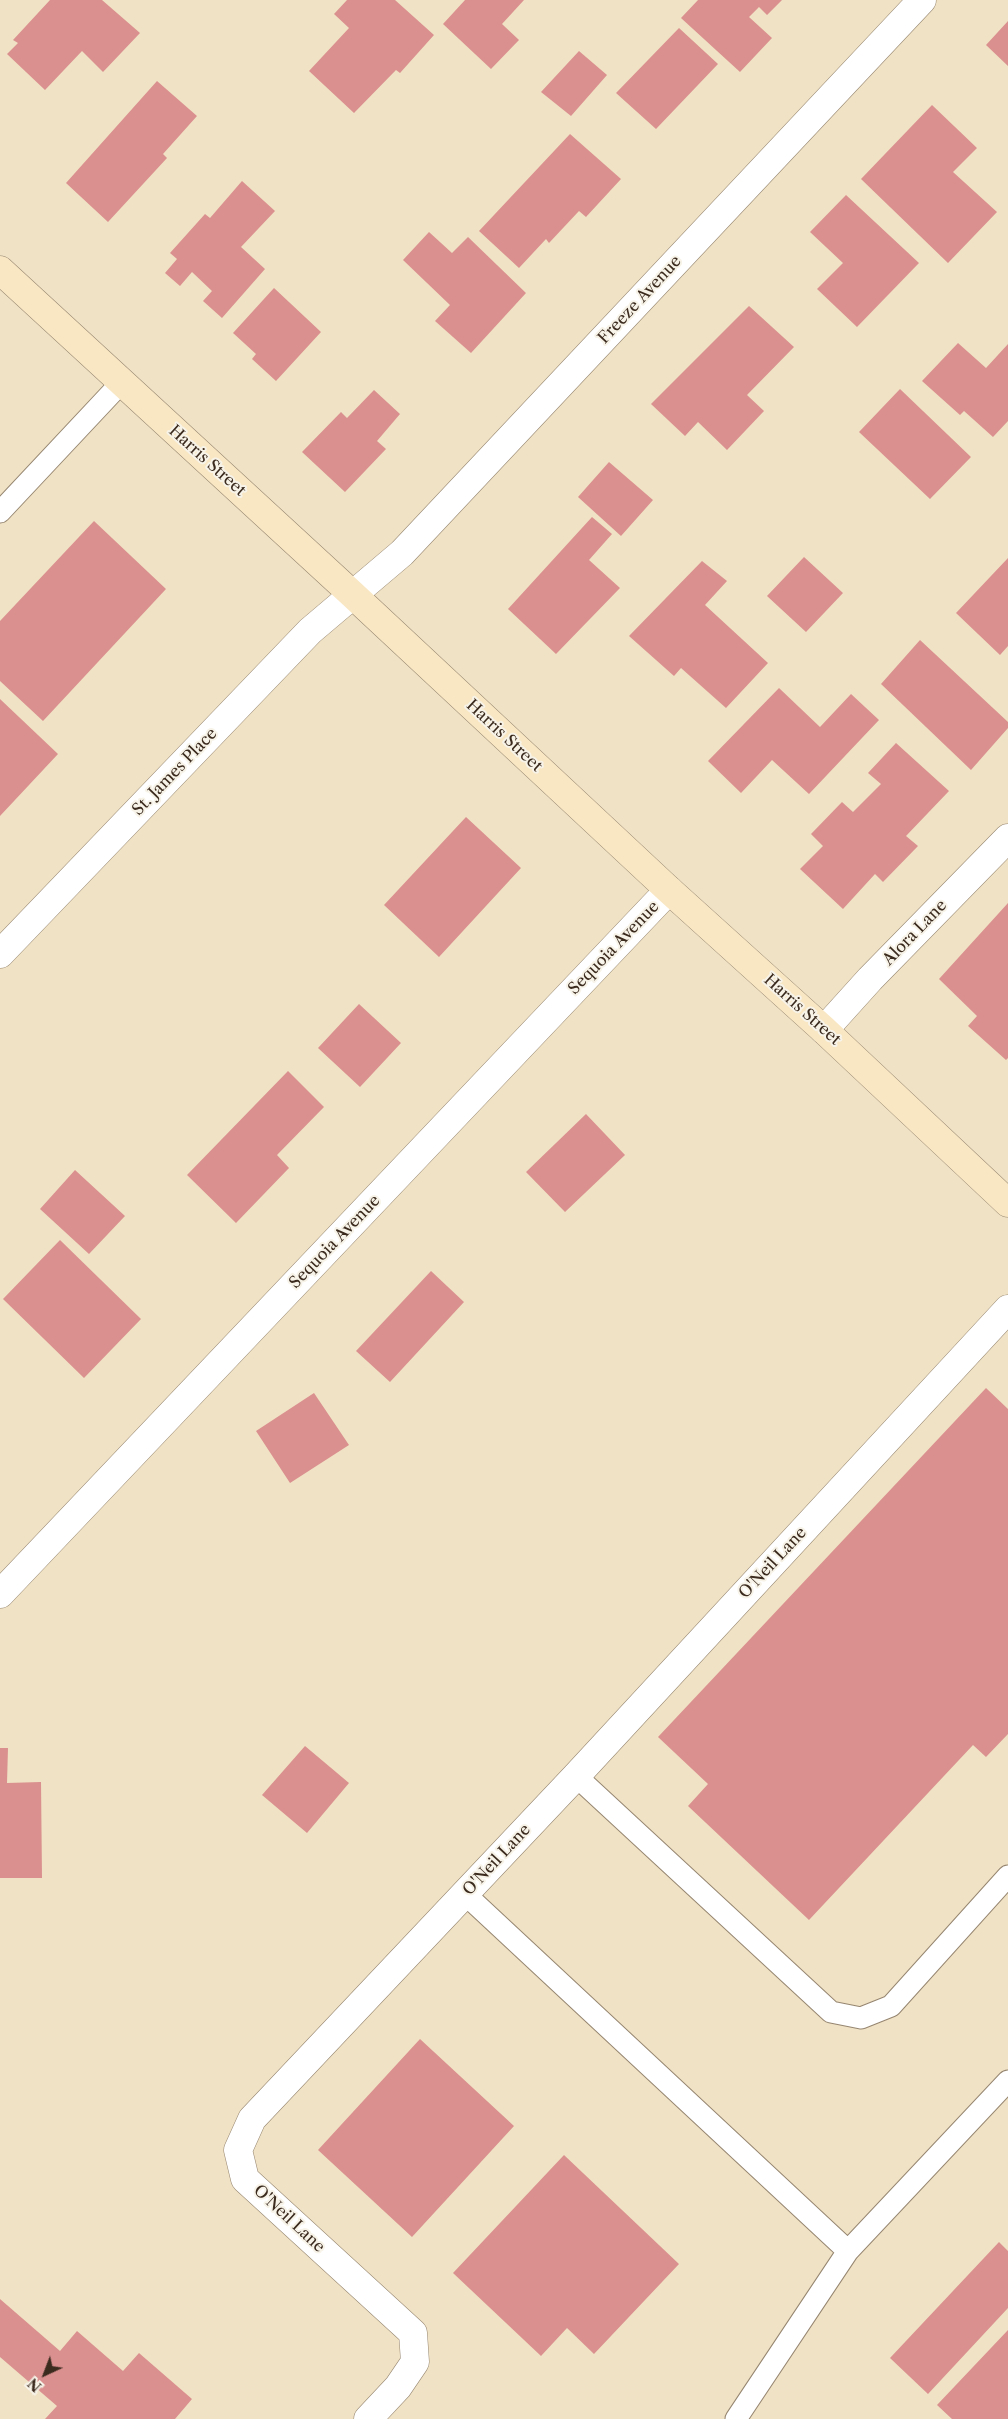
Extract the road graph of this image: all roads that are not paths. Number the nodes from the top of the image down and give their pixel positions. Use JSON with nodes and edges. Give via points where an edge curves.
{"nodes":[{"id":1,"x":922,"y":0,"type":"edge"},
{"id":2,"x":0,"y":270,"type":"edge"},
{"id":3,"x":121,"y":383,"type":"junction"},
{"id":4,"x":0,"y":512,"type":"edge"},
{"id":5,"x":352,"y":594,"type":"junction"},
{"id":6,"x":1008,"y":838,"type":"edge"},
{"id":7,"x":669,"y":890,"type":"junction"},
{"id":8,"x":0,"y":954,"type":"edge"},
{"id":9,"x":824,"y":1030,"type":"junction"},
{"id":10,"x":1008,"y":1203,"type":"edge"},
{"id":11,"x":1008,"y":1309,"type":"edge"},
{"id":12,"x":0,"y":1594,"type":"edge"},
{"id":13,"x":576,"y":1776,"type":"junction"},
{"id":14,"x":1008,"y":1876,"type":"edge"},
{"id":15,"x":465,"y":1894,"type":"junction"},
{"id":16,"x":1008,"y":2081,"type":"edge"},
{"id":17,"x":848,"y":2251,"type":"junction"},
{"id":18,"x":368,"y":2419,"type":"edge"},
{"id":19,"x":736,"y":2419,"type":"edge"}],
"edges":[{"from":1,"to":5,"type":"street","name":"Freeze Avenue","via":[[402,553]]},
{"from":2,"to":3,"type":"main road","name":"Harris Street"},
{"from":3,"to":4,"type":"lane"},
{"from":3,"to":5,"type":"main road","name":"Harris Street"},
{"from":5,"to":7,"type":"main road","name":"Harris Street"},
{"from":5,"to":8,"type":"street","name":"St. James Place","via":[[310,631]]},
{"from":6,"to":9,"type":"street","name":"Alora Lane"},
{"from":7,"to":9,"type":"main road","name":"Harris Street"},
{"from":7,"to":12,"type":"street","name":"Sequoia Avenue"},
{"from":9,"to":10,"type":"main road","name":"Harris Street"},
{"from":11,"to":13,"type":"street","name":"O'Neil Lane"},
{"from":13,"to":14,"type":"lane","via":[[831,2012],[861,2018],[891,2006]]},
{"from":13,"to":15,"type":"street","name":"O'Neil Lane"},
{"from":15,"to":17,"type":"lane"},
{"from":15,"to":18,"type":"street","name":"O'Neil Lane","via":[[252,2120],[238,2150],[245,2179],[413,2333],[415,2362],[398,2387]]},
{"from":16,"to":17,"type":"lane"},
{"from":17,"to":19,"type":"lane"}]}
